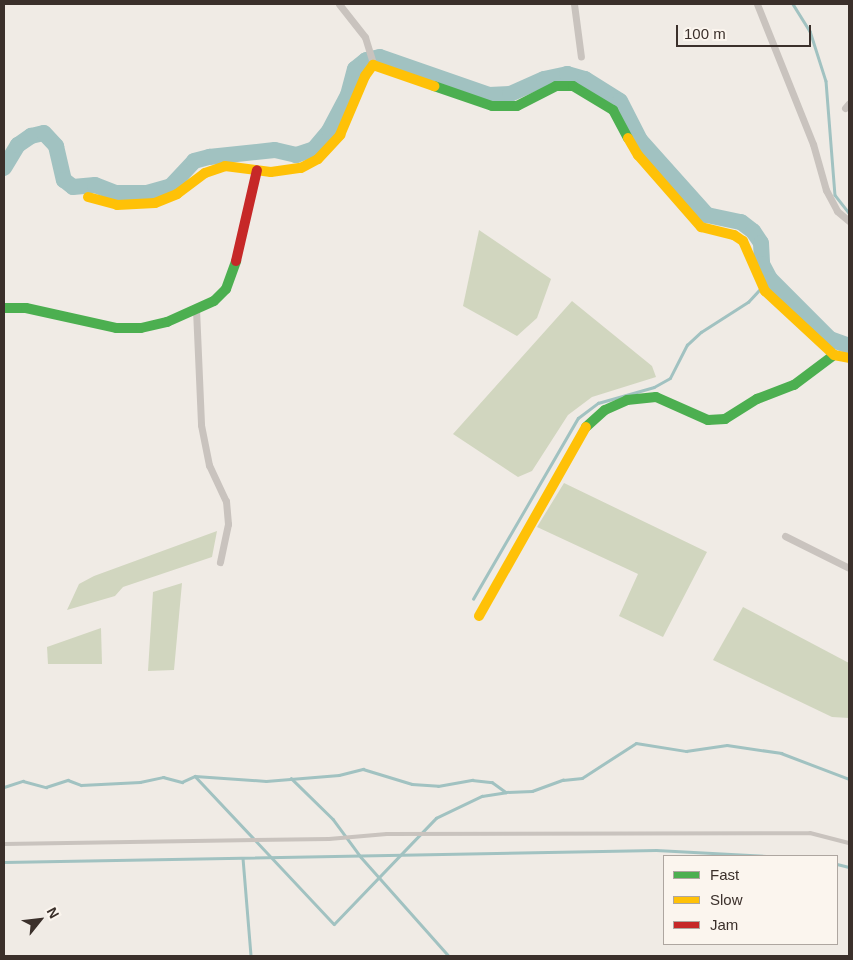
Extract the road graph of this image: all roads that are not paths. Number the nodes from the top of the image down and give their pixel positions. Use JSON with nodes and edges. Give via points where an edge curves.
{"nodes":[{"id":1,"x":339,"y":4,"type":"edge"},
{"id":2,"x":574,"y":4,"type":"edge"},
{"id":3,"x":757,"y":4,"type":"edge"},
{"id":4,"x":581,"y":57,"type":"dead end"},
{"id":5,"x":373,"y":65,"type":"junction"},
{"id":6,"x":258,"y":170,"type":"junction"},
{"id":7,"x":88,"y":196,"type":"dead end"},
{"id":8,"x":849,"y":221,"type":"edge"},
{"id":9,"x":4,"y":308,"type":"edge"},
{"id":10,"x":196,"y":309,"type":"junction"},
{"id":11,"x":834,"y":355,"type":"junction"},
{"id":12,"x":849,"y":358,"type":"edge"},
{"id":13,"x":785,"y":536,"type":"dead end"},
{"id":14,"x":220,"y":562,"type":"dead end"},
{"id":15,"x":849,"y":568,"type":"edge"},
{"id":16,"x":479,"y":616,"type":"dead end"},
{"id":17,"x":849,"y":843,"type":"edge"},
{"id":18,"x":4,"y":844,"type":"edge"}],
"edges":[{"from":1,"to":5,"type":"street","via":[[365,37]]},
{"from":2,"to":4,"type":"street"},
{"from":3,"to":8,"type":"street","via":[[813,144],[826,190],[837,210]]},
{"from":5,"to":6,"type":"street","via":[[365,76],[340,135],[318,159],[301,168],[271,172]]},
{"from":5,"to":11,"type":"street","via":[[492,106],[517,106],[556,86],[573,86],[613,110],[638,155],[700,227],[734,235],[743,241],[765,292]]},
{"from":6,"to":7,"type":"street","via":[[218,168],[205,173],[177,194],[155,203],[117,205]]},
{"from":6,"to":10,"type":"street","via":[[226,290],[214,301]]},
{"from":9,"to":10,"type":"street","via":[[26,308],[116,328],[141,328],[167,322]]},
{"from":10,"to":14,"type":"street","via":[[201,425],[209,465],[226,501],[228,524]]},
{"from":11,"to":12,"type":"street"},
{"from":11,"to":16,"type":"street","via":[[794,385],[757,399],[725,419],[708,420],[656,397],[628,400],[605,410],[588,423]]},
{"from":13,"to":15,"type":"street"},
{"from":17,"to":18,"type":"lane","via":[[810,833],[348,836],[329,839]]}]}
